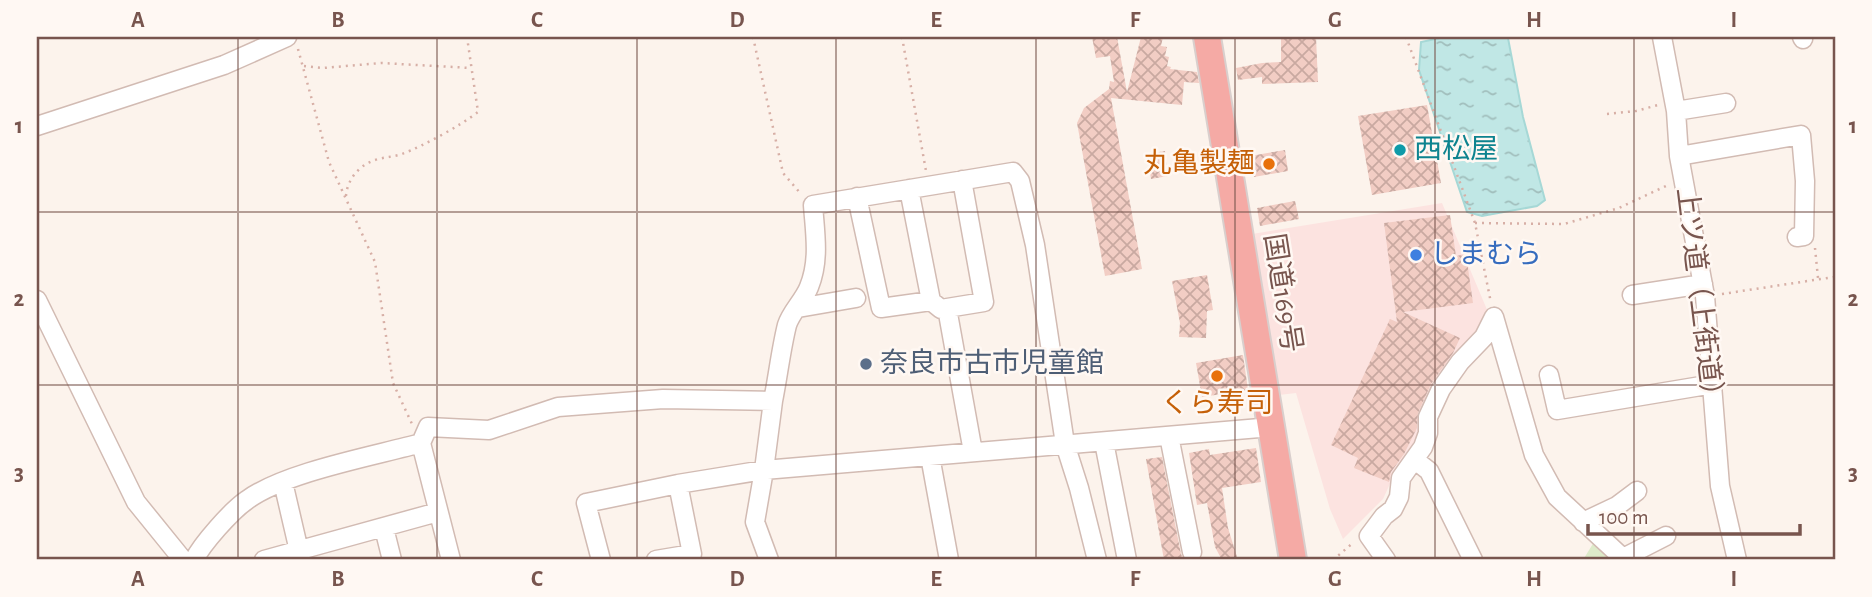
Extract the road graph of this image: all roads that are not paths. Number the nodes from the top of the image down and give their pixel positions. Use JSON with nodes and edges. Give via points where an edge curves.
{"nodes":[{"id":1,"x":1206,"y":37,"type":"edge"},
{"id":2,"x":1661,"y":37,"type":"edge"},
{"id":3,"x":292,"y":42,"type":"edge"},
{"id":4,"x":1726,"y":103,"type":"dead end"},
{"id":5,"x":1675,"y":106,"type":"junction"},
{"id":6,"x":37,"y":126,"type":"edge"},
{"id":7,"x":1679,"y":156,"type":"junction"},
{"id":8,"x":962,"y":180,"type":"junction"},
{"id":9,"x":909,"y":189,"type":"junction"},
{"id":10,"x":857,"y":197,"type":"junction"},
{"id":11,"x":1797,"y":237,"type":"dead end"},
{"id":12,"x":1704,"y":290,"type":"junction"},
{"id":13,"x":1632,"y":295,"type":"dead end"},
{"id":14,"x":856,"y":298,"type":"dead end"},
{"id":15,"x":37,"y":300,"type":"edge"},
{"id":16,"x":939,"y":305,"type":"junction"},
{"id":17,"x":799,"y":308,"type":"junction"},
{"id":18,"x":1549,"y":375,"type":"dead end"},
{"id":19,"x":1713,"y":384,"type":"junction"},
{"id":20,"x":773,"y":401,"type":"junction"},
{"id":21,"x":1272,"y":426,"type":"junction"},
{"id":22,"x":1169,"y":436,"type":"junction"},
{"id":23,"x":1104,"y":442,"type":"junction"},
{"id":24,"x":421,"y":443,"type":"junction"},
{"id":25,"x":1065,"y":444,"type":"junction"},
{"id":26,"x":973,"y":452,"type":"junction"},
{"id":27,"x":930,"y":456,"type":"junction"},
{"id":28,"x":1415,"y":460,"type":"junction"},
{"id":29,"x":764,"y":470,"type":"junction"},
{"id":30,"x":283,"y":482,"type":"junction"},
{"id":31,"x":678,"y":484,"type":"junction"},
{"id":32,"x":1637,"y":491,"type":"dead end"},
{"id":33,"x":438,"y":512,"type":"junction"},
{"id":34,"x":1583,"y":522,"type":"junction"},
{"id":35,"x":384,"y":528,"type":"junction"},
{"id":36,"x":1666,"y":536,"type":"dead end"},
{"id":37,"x":299,"y":551,"type":"junction"},
{"id":38,"x":1192,"y":552,"type":"dead end"},
{"id":39,"x":1624,"y":559,"type":"edge"},
{"id":40,"x":183,"y":560,"type":"edge"},
{"id":41,"x":194,"y":560,"type":"edge"},
{"id":42,"x":264,"y":560,"type":"edge"},
{"id":43,"x":392,"y":560,"type":"edge"},
{"id":44,"x":451,"y":560,"type":"edge"},
{"id":45,"x":601,"y":560,"type":"edge"},
{"id":46,"x":656,"y":560,"type":"edge"},
{"id":47,"x":769,"y":560,"type":"edge"},
{"id":48,"x":949,"y":560,"type":"edge"},
{"id":49,"x":1097,"y":560,"type":"edge"},
{"id":50,"x":1127,"y":560,"type":"edge"},
{"id":51,"x":1293,"y":560,"type":"edge"},
{"id":52,"x":1386,"y":560,"type":"edge"},
{"id":53,"x":1473,"y":560,"type":"edge"},
{"id":54,"x":1737,"y":560,"type":"edge"}],
"edges":[{"from":1,"to":21,"type":"highway","name":"国道169号"},
{"from":2,"to":5,"type":"street","name":"上ツ道（上街道）"},
{"from":3,"to":6,"type":"street"},
{"from":4,"to":5,"type":"street"},
{"from":5,"to":7,"type":"street","name":"上ツ道（上街道）"},
{"from":7,"to":11,"type":"street","via":[[1801,135],[1804,236]]},
{"from":7,"to":12,"type":"street","name":"上ツ道（上街道）"},
{"from":8,"to":9,"type":"street"},
{"from":8,"to":16,"type":"street","via":[[984,302]]},
{"from":8,"to":25,"type":"street","via":[[1013,172],[1020,181],[1035,244]]},
{"from":9,"to":10,"type":"street"},
{"from":9,"to":16,"type":"street"},
{"from":10,"to":16,"type":"street","via":[[881,308]]},
{"from":10,"to":17,"type":"street","via":[[813,205],[817,250],[810,287]]},
{"from":12,"to":13,"type":"street"},
{"from":12,"to":19,"type":"street","name":"上ツ道（上街道）"},
{"from":14,"to":17,"type":"street"},
{"from":15,"to":40,"type":"street","via":[[136,502]]},
{"from":16,"to":26,"type":"street"},
{"from":17,"to":20,"type":"street","via":[[788,322]]},
{"from":18,"to":19,"type":"street","via":[[1558,410]]},
{"from":19,"to":54,"type":"street","name":"上ツ道（上街道）","via":[[1720,485]]},
{"from":20,"to":24,"type":"street","via":[[663,399],[558,407],[489,430],[428,427]]},
{"from":20,"to":29,"type":"street"},
{"from":21,"to":22,"type":"street"},
{"from":21,"to":51,"type":"highway","name":"国道169号"},
{"from":22,"to":23,"type":"street"},
{"from":22,"to":38,"type":"street"},
{"from":23,"to":25,"type":"street"},
{"from":23,"to":50,"type":"street"},
{"from":24,"to":30,"type":"street"},
{"from":24,"to":33,"type":"street"},
{"from":25,"to":26,"type":"street"},
{"from":25,"to":49,"type":"street"},
{"from":26,"to":27,"type":"street"},
{"from":27,"to":29,"type":"street"},
{"from":27,"to":48,"type":"street"},
{"from":28,"to":34,"type":"street","via":[[1441,389],[1484,337],[1494,317],[1534,455],[1557,497]]},
{"from":28,"to":52,"type":"street","via":[[1401,478],[1393,509],[1368,536]]},
{"from":28,"to":53,"type":"street","via":[[1429,471]]},
{"from":29,"to":31,"type":"street"},
{"from":29,"to":47,"type":"street","via":[[755,522]]},
{"from":30,"to":37,"type":"street"},
{"from":30,"to":41,"type":"street","via":[[246,500]]},
{"from":31,"to":45,"type":"street","via":[[586,503]]},
{"from":31,"to":46,"type":"street","via":[[692,554]]},
{"from":32,"to":34,"type":"street"},
{"from":33,"to":35,"type":"street"},
{"from":33,"to":44,"type":"street"},
{"from":34,"to":39,"type":"street"},
{"from":35,"to":37,"type":"street"},
{"from":35,"to":43,"type":"street"},
{"from":36,"to":39,"type":"street"},
{"from":37,"to":42,"type":"street"}]}
